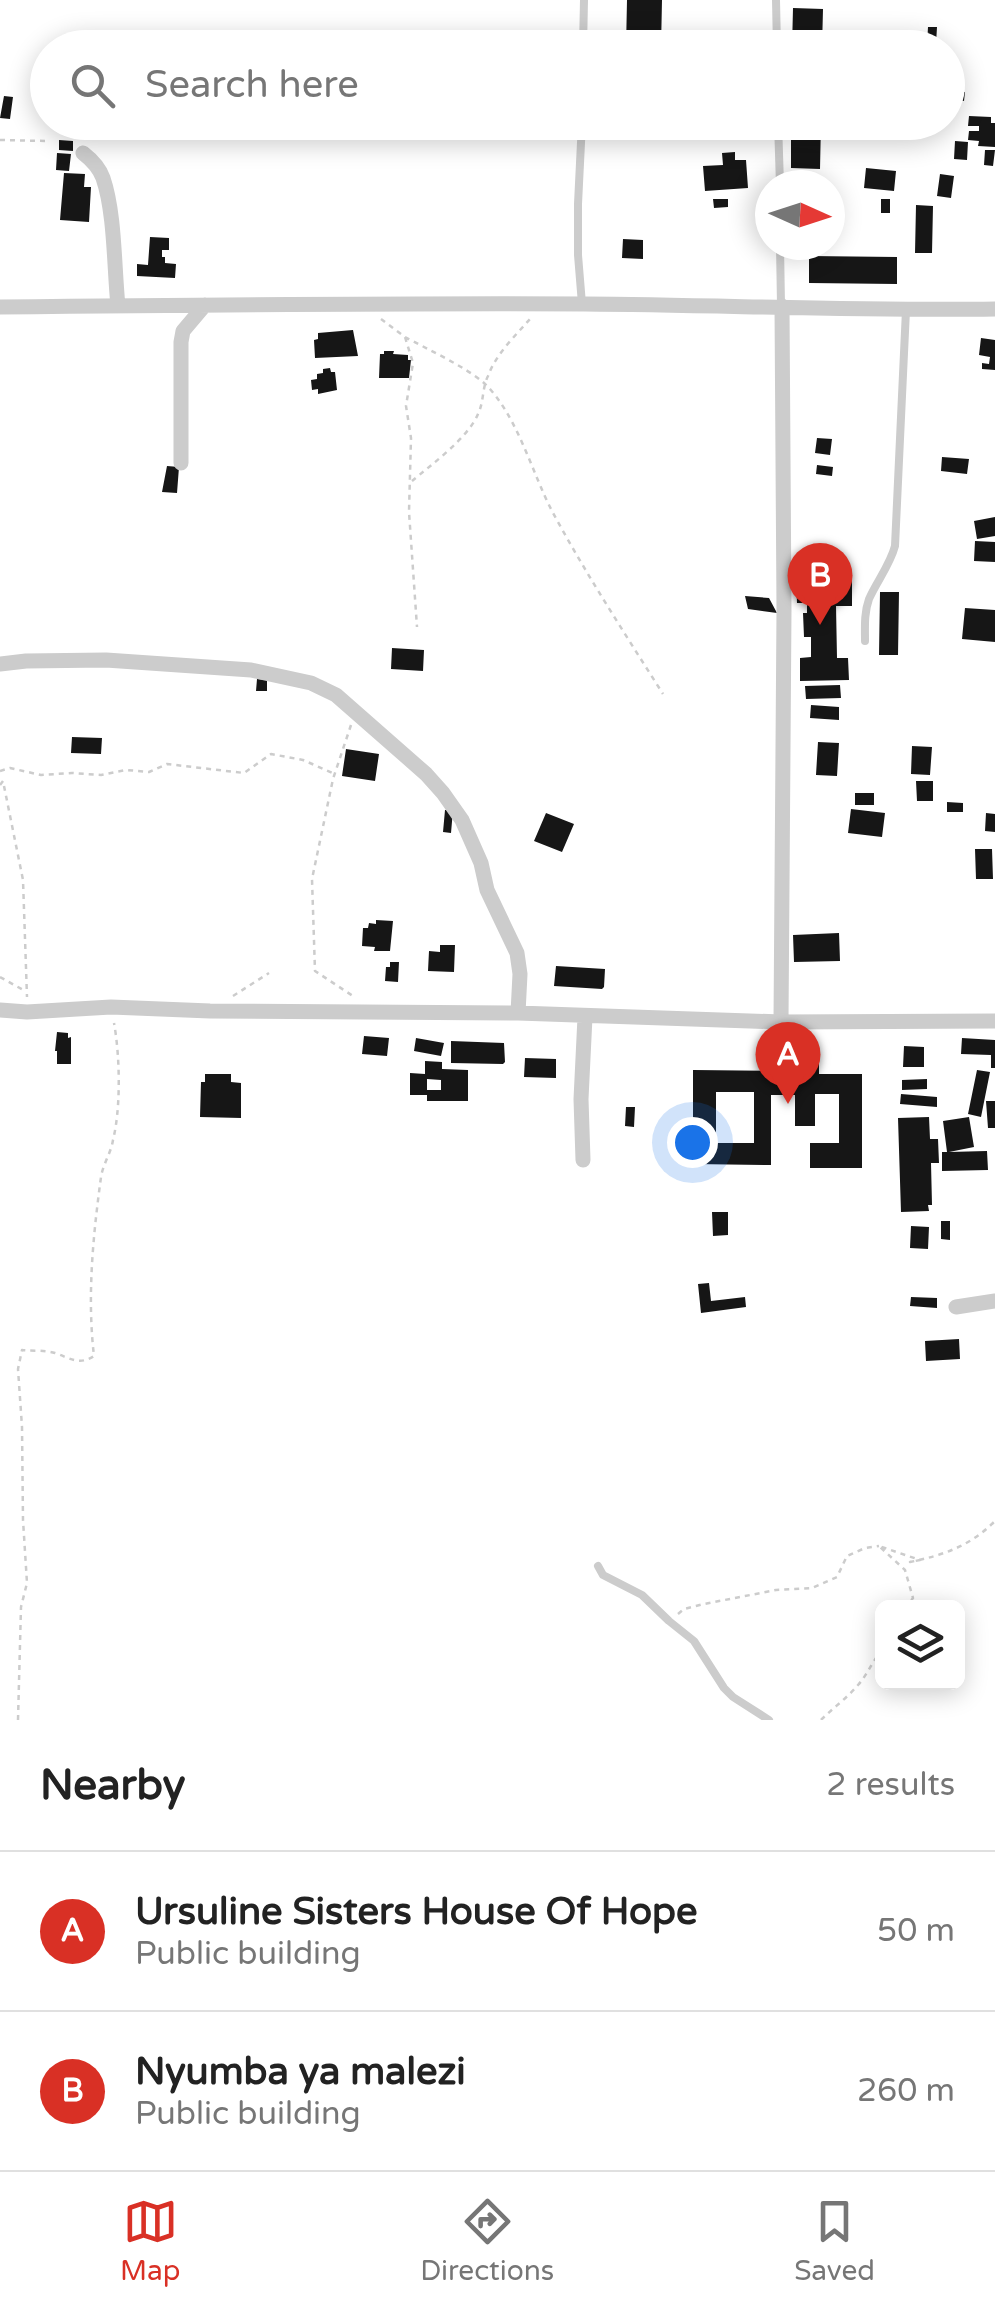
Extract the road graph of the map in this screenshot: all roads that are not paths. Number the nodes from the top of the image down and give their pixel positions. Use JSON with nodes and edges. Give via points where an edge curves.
{"nodes":[{"id":1,"x":584,"y":0,"type":"edge"},
{"id":2,"x":776,"y":0,"type":"edge"},
{"id":3,"x":583,"y":30,"type":"edge"},
{"id":4,"x":777,"y":30,"type":"edge"},
{"id":5,"x":581,"y":140,"type":"edge"},
{"id":6,"x":779,"y":140,"type":"edge"},
{"id":7,"x":83,"y":153,"type":"dead end"},
{"id":8,"x":780,"y":170,"type":"edge"},
{"id":9,"x":780,"y":260,"type":"edge"},
{"id":10,"x":582,"y":304,"type":"junction"},
{"id":11,"x":205,"y":305,"type":"junction"},
{"id":12,"x":118,"y":306,"type":"junction"},
{"id":13,"x":782,"y":306,"type":"junction"},
{"id":14,"x":0,"y":307,"type":"edge"},
{"id":15,"x":995,"y":309,"type":"edge"},
{"id":16,"x":906,"y":310,"type":"junction"},
{"id":17,"x":180,"y":463,"type":"dead end"},
{"id":18,"x":864,"y":641,"type":"dead end"},
{"id":19,"x":0,"y":664,"type":"edge"},
{"id":20,"x":0,"y":1010,"type":"edge"},
{"id":21,"x":518,"y":1013,"type":"junction"},
{"id":22,"x":585,"y":1017,"type":"junction"},
{"id":23,"x":995,"y":1021,"type":"edge"},
{"id":24,"x":780,"y":1022,"type":"junction"},
{"id":25,"x":583,"y":1160,"type":"dead end"},
{"id":26,"x":995,"y":1300,"type":"edge"},
{"id":27,"x":956,"y":1307,"type":"dead end"},
{"id":28,"x":598,"y":1566,"type":"dead end"},
{"id":29,"x":769,"y":1720,"type":"edge"}],
"edges":[{"from":1,"to":3,"type":"lane"},
{"from":2,"to":4,"type":"lane"},
{"from":5,"to":10,"type":"lane"},
{"from":6,"to":8,"type":"lane"},
{"from":7,"to":12,"type":"street","via":[[102,177]]},
{"from":9,"to":13,"type":"lane"},
{"from":10,"to":11,"type":"street"},
{"from":10,"to":13,"type":"street"},
{"from":11,"to":12,"type":"street"},
{"from":11,"to":17,"type":"street","via":[[181,342]]},
{"from":12,"to":14,"type":"street"},
{"from":13,"to":16,"type":"street"},
{"from":13,"to":24,"type":"street"},
{"from":15,"to":16,"type":"street"},
{"from":16,"to":18,"type":"lane","via":[[895,546],[868,602]]},
{"from":19,"to":21,"type":"street","via":[[106,660],[252,670],[336,695],[426,774],[462,820],[517,952]]},
{"from":20,"to":21,"type":"street"},
{"from":21,"to":22,"type":"street"},
{"from":22,"to":24,"type":"street"},
{"from":22,"to":25,"type":"street"},
{"from":23,"to":24,"type":"street"},
{"from":26,"to":27,"type":"street"},
{"from":28,"to":29,"type":"lane","via":[[694,1640],[733,1697]]}]}
